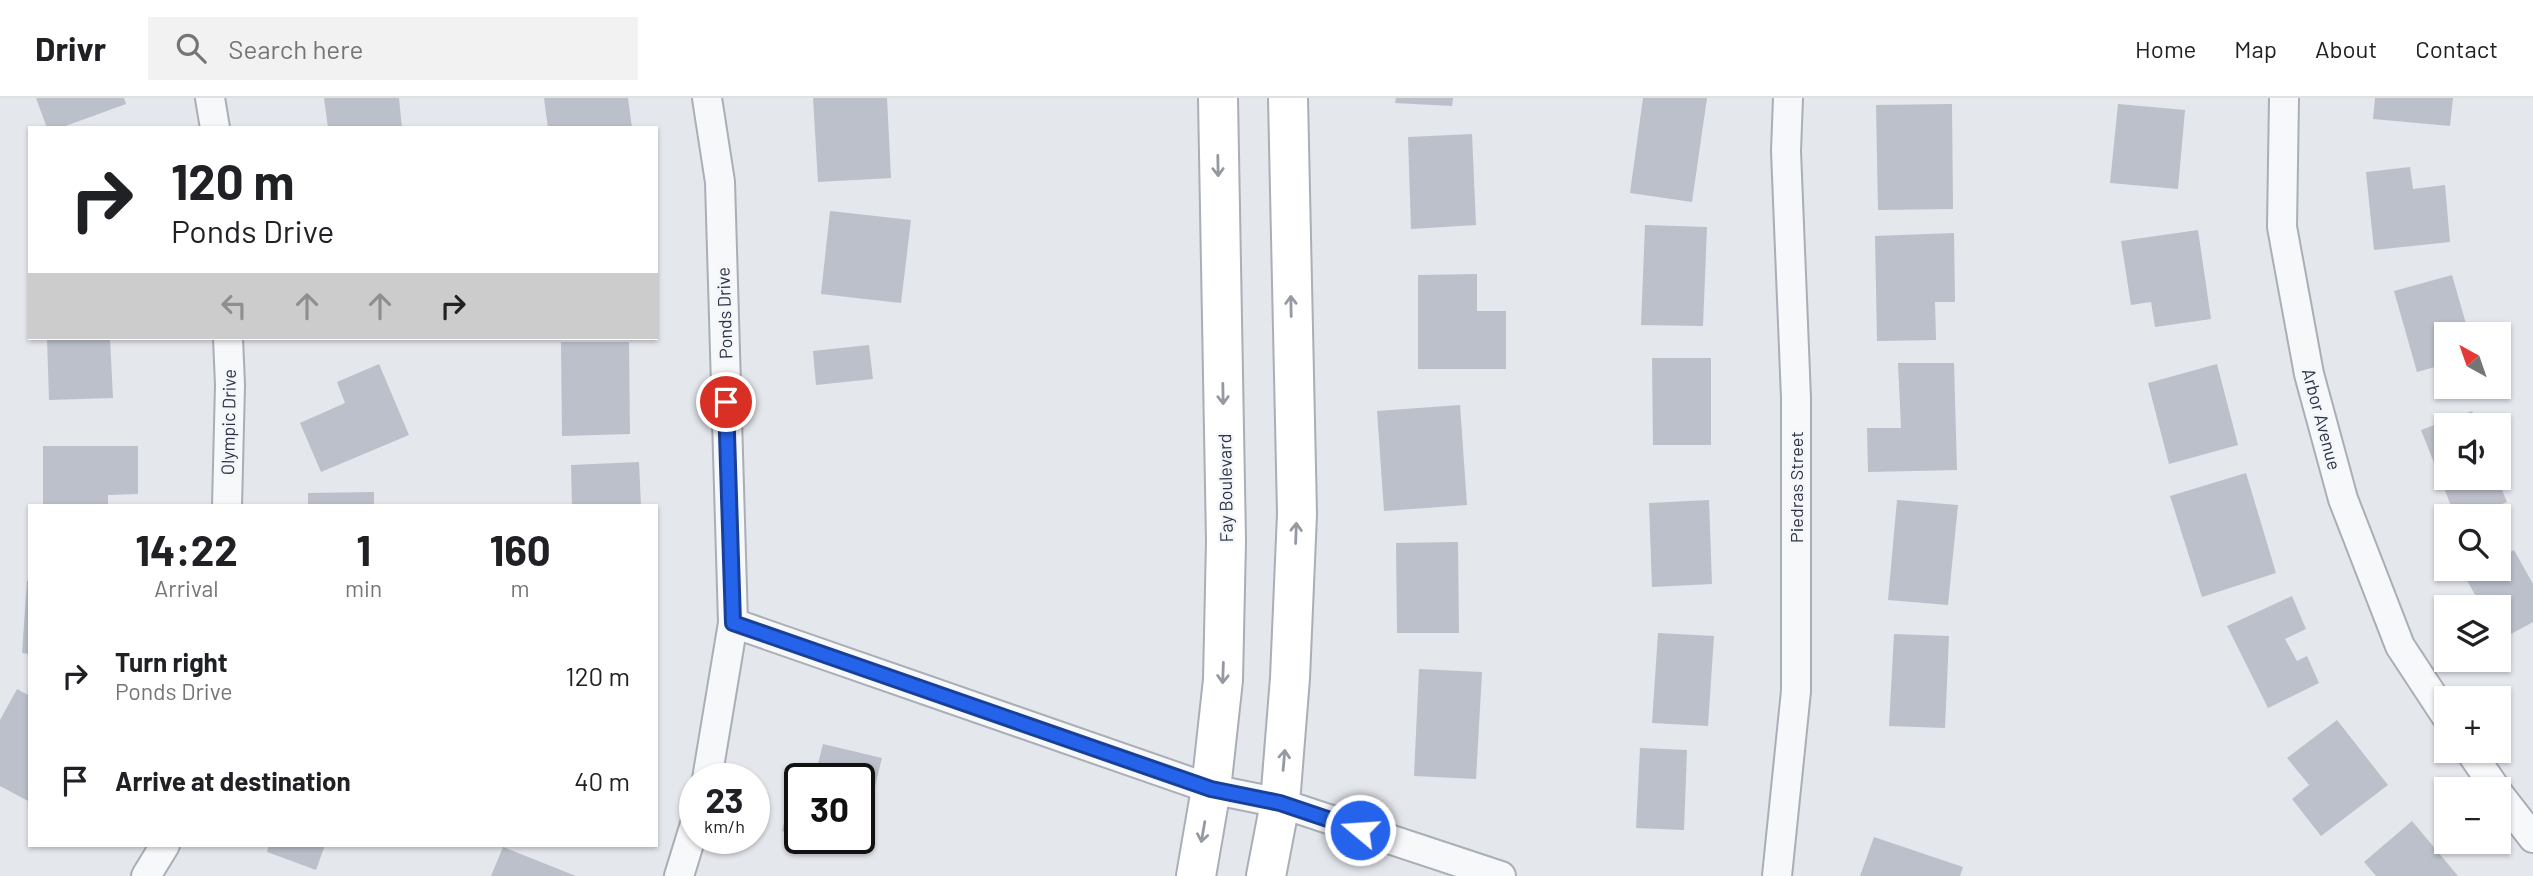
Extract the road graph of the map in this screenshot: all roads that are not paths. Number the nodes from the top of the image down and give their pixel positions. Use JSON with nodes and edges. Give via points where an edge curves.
{"nodes":[{"id":1,"x":210,"y":98,"type":"edge"},
{"id":2,"x":707,"y":98,"type":"edge"},
{"id":3,"x":1218,"y":98,"type":"edge"},
{"id":4,"x":1288,"y":98,"type":"edge"},
{"id":5,"x":1788,"y":98,"type":"edge"},
{"id":6,"x":2284,"y":98,"type":"edge"},
{"id":7,"x":215,"y":126,"type":"edge"},
{"id":8,"x":228,"y":340,"type":"edge"},
{"id":9,"x":227,"y":504,"type":"edge"},
{"id":10,"x":733,"y":623,"type":"junction"},
{"id":11,"x":2434,"y":698,"type":"edge"},
{"id":12,"x":710,"y":763,"type":"edge"},
{"id":13,"x":1211,"y":789,"type":"junction"},
{"id":14,"x":1280,"y":803,"type":"junction"},
{"id":15,"x":2511,"y":810,"type":"edge"},
{"id":16,"x":2533,"y":838,"type":"edge"},
{"id":17,"x":164,"y":847,"type":"edge"},
{"id":18,"x":686,"y":854,"type":"edge"},
{"id":19,"x":146,"y":876,"type":"edge"},
{"id":20,"x":679,"y":876,"type":"edge"},
{"id":21,"x":1196,"y":876,"type":"edge"},
{"id":22,"x":1266,"y":876,"type":"edge"},
{"id":23,"x":1502,"y":876,"type":"edge"},
{"id":24,"x":1777,"y":876,"type":"edge"}],
"edges":[{"from":1,"to":7,"type":"street"},
{"from":2,"to":10,"type":"street","name":"Ponds Drive","via":[[720,182]]},
{"from":3,"to":13,"type":"main road","name":"Fay Boulevard","one_way":true,"via":[[1226,541],[1223,680]]},
{"from":14,"to":4,"type":"main road","one_way":true,"via":[[1297,514]]},
{"from":5,"to":24,"type":"street","name":"Piedras Street","via":[[1796,398],[1796,691]]},
{"from":6,"to":11,"type":"street","name":"Arbor Avenue","via":[[2282,227],[2309,374],[2343,499],[2400,646]]},
{"from":8,"to":9,"type":"street","name":"Olympic Drive"},
{"from":10,"to":12,"type":"street","name":"Ponds Drive"},
{"from":10,"to":13,"type":"street"},
{"from":13,"to":14,"type":"street"},
{"from":13,"to":21,"type":"main road","name":"Fay Boulevard","one_way":true},
{"from":14,"to":22,"type":"main road"},
{"from":14,"to":23,"type":"street"},
{"from":15,"to":16,"type":"street"},
{"from":17,"to":19,"type":"street"},
{"from":18,"to":20,"type":"street"}]}
